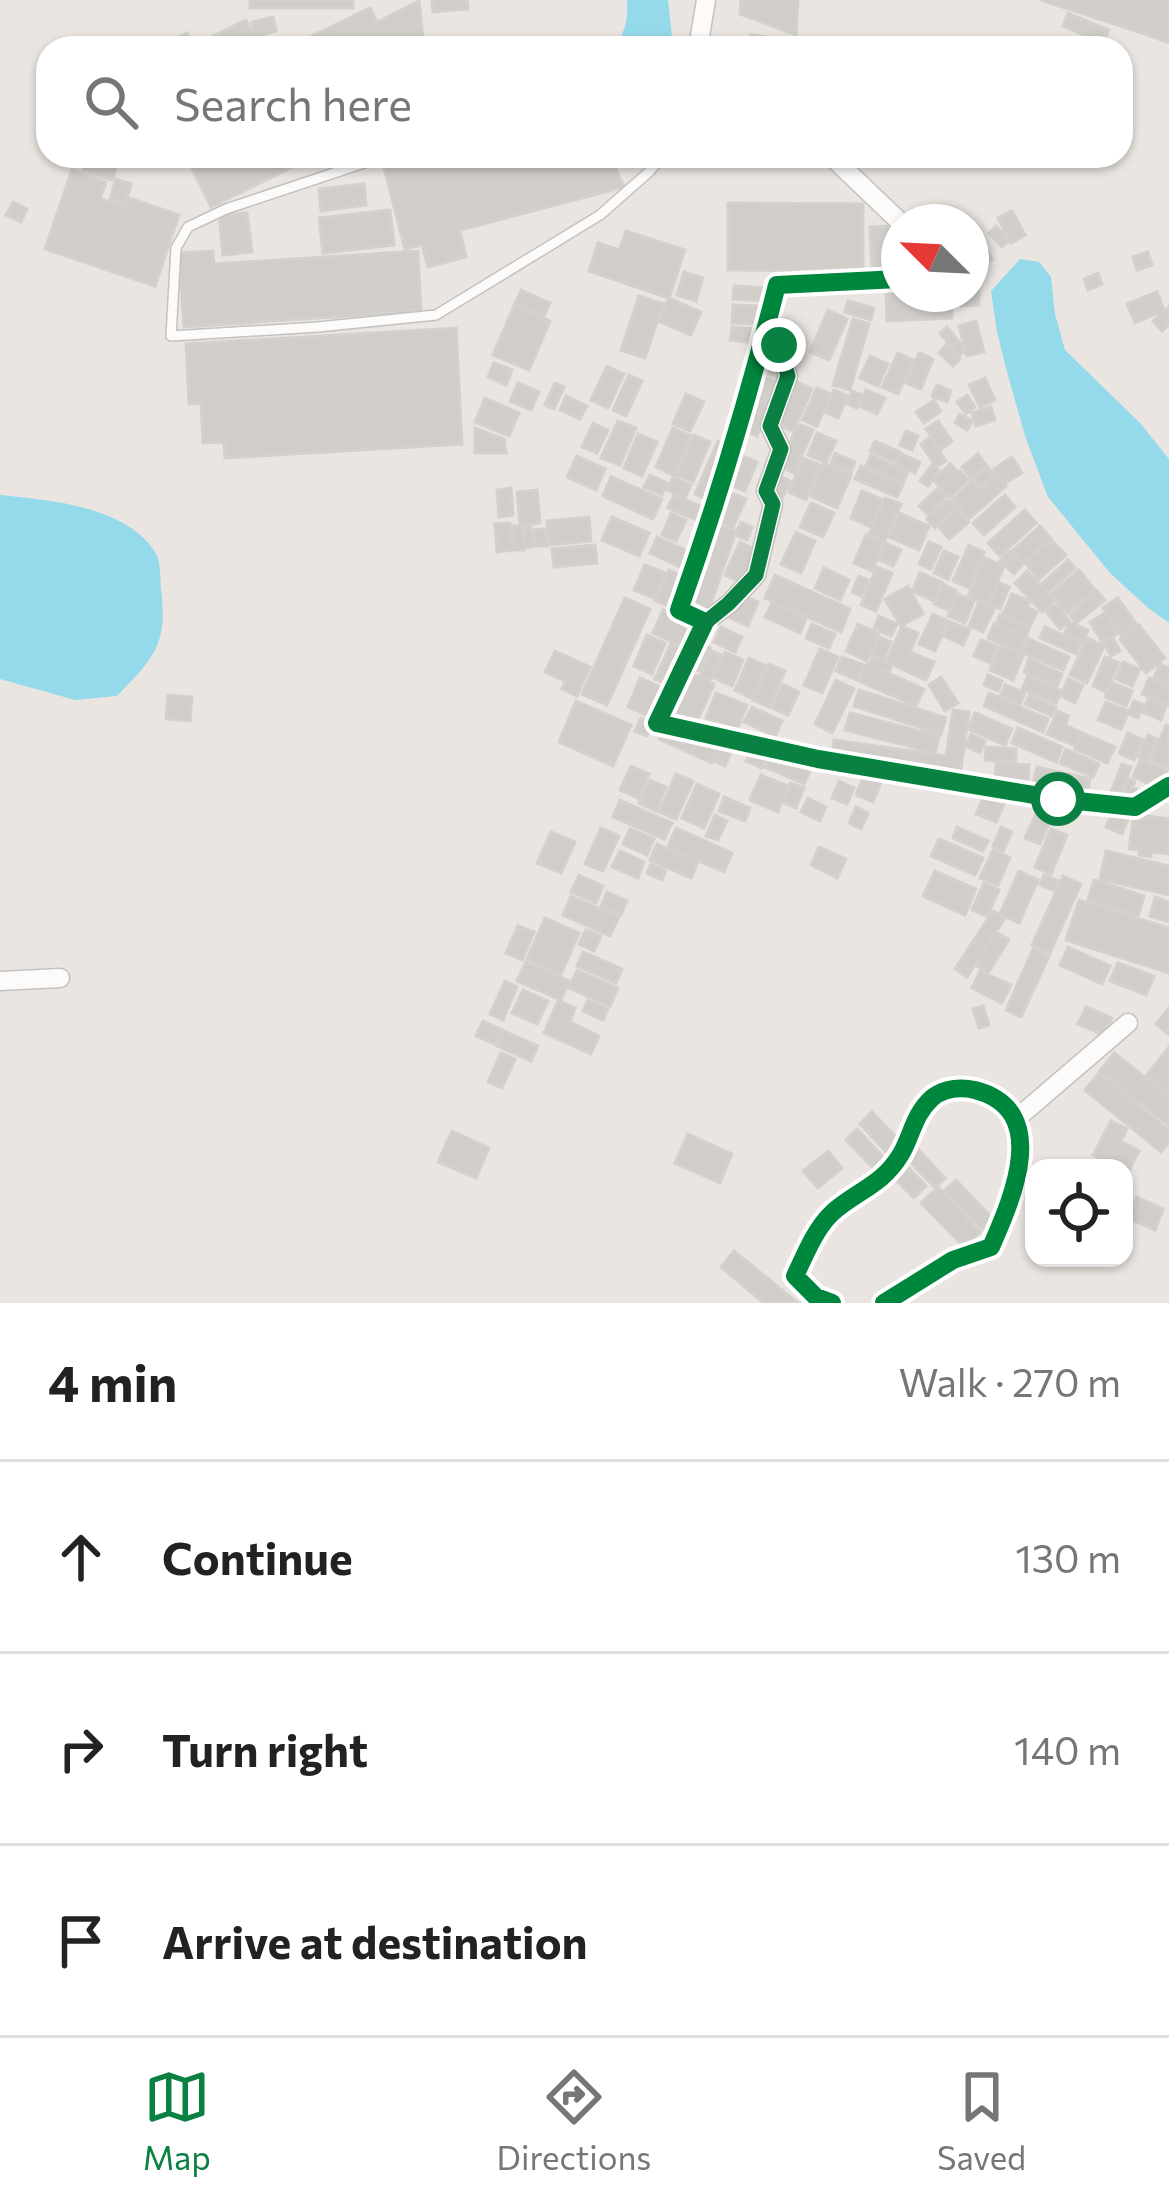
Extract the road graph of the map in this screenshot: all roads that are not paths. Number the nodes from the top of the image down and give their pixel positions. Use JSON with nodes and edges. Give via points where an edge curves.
{"nodes":[{"id":1,"x":706,"y":0,"type":"edge"},
{"id":2,"x":700,"y":36,"type":"edge"},
{"id":3,"x":349,"y":168,"type":"edge"},
{"id":4,"x":652,"y":168,"type":"edge"},
{"id":5,"x":844,"y":168,"type":"edge"},
{"id":6,"x":881,"y":204,"type":"edge"},
{"id":7,"x":881,"y":280,"type":"edge"},
{"id":8,"x":770,"y":314,"type":"junction"},
{"id":9,"x":706,"y":622,"type":"junction"},
{"id":10,"x":1169,"y":786,"type":"edge"},
{"id":11,"x":60,"y":978,"type":"dead end"},
{"id":12,"x":0,"y":981,"type":"edge"},
{"id":13,"x":1128,"y":1023,"type":"dead end"},
{"id":14,"x":1017,"y":1123,"type":"junction"},
{"id":15,"x":832,"y":1303,"type":"edge"},
{"id":16,"x":884,"y":1303,"type":"edge"}],
"edges":[{"from":1,"to":2,"type":"street"},
{"from":3,"to":4,"type":"lane","via":[[188,227],[176,248],[171,336],[436,315],[600,215]]},
{"from":5,"to":6,"type":"street"},
{"from":7,"to":8,"type":"street","via":[[777,285]]},
{"from":8,"to":9,"type":"street","via":[[680,610]]},
{"from":8,"to":9,"type":"street","via":[[788,376],[770,426],[781,449],[766,491],[773,504],[756,575]]},
{"from":9,"to":10,"type":"street","via":[[657,723],[818,760],[1058,799],[1135,807]]},
{"from":11,"to":12,"type":"street"},
{"from":13,"to":14,"type":"street"},
{"from":14,"to":15,"type":"street","via":[[981,1091],[959,1087],[934,1096],[901,1154],[875,1185],[831,1214],[810,1244],[795,1276]]},
{"from":14,"to":16,"type":"street","via":[[1022,1149],[991,1246]]}]}
